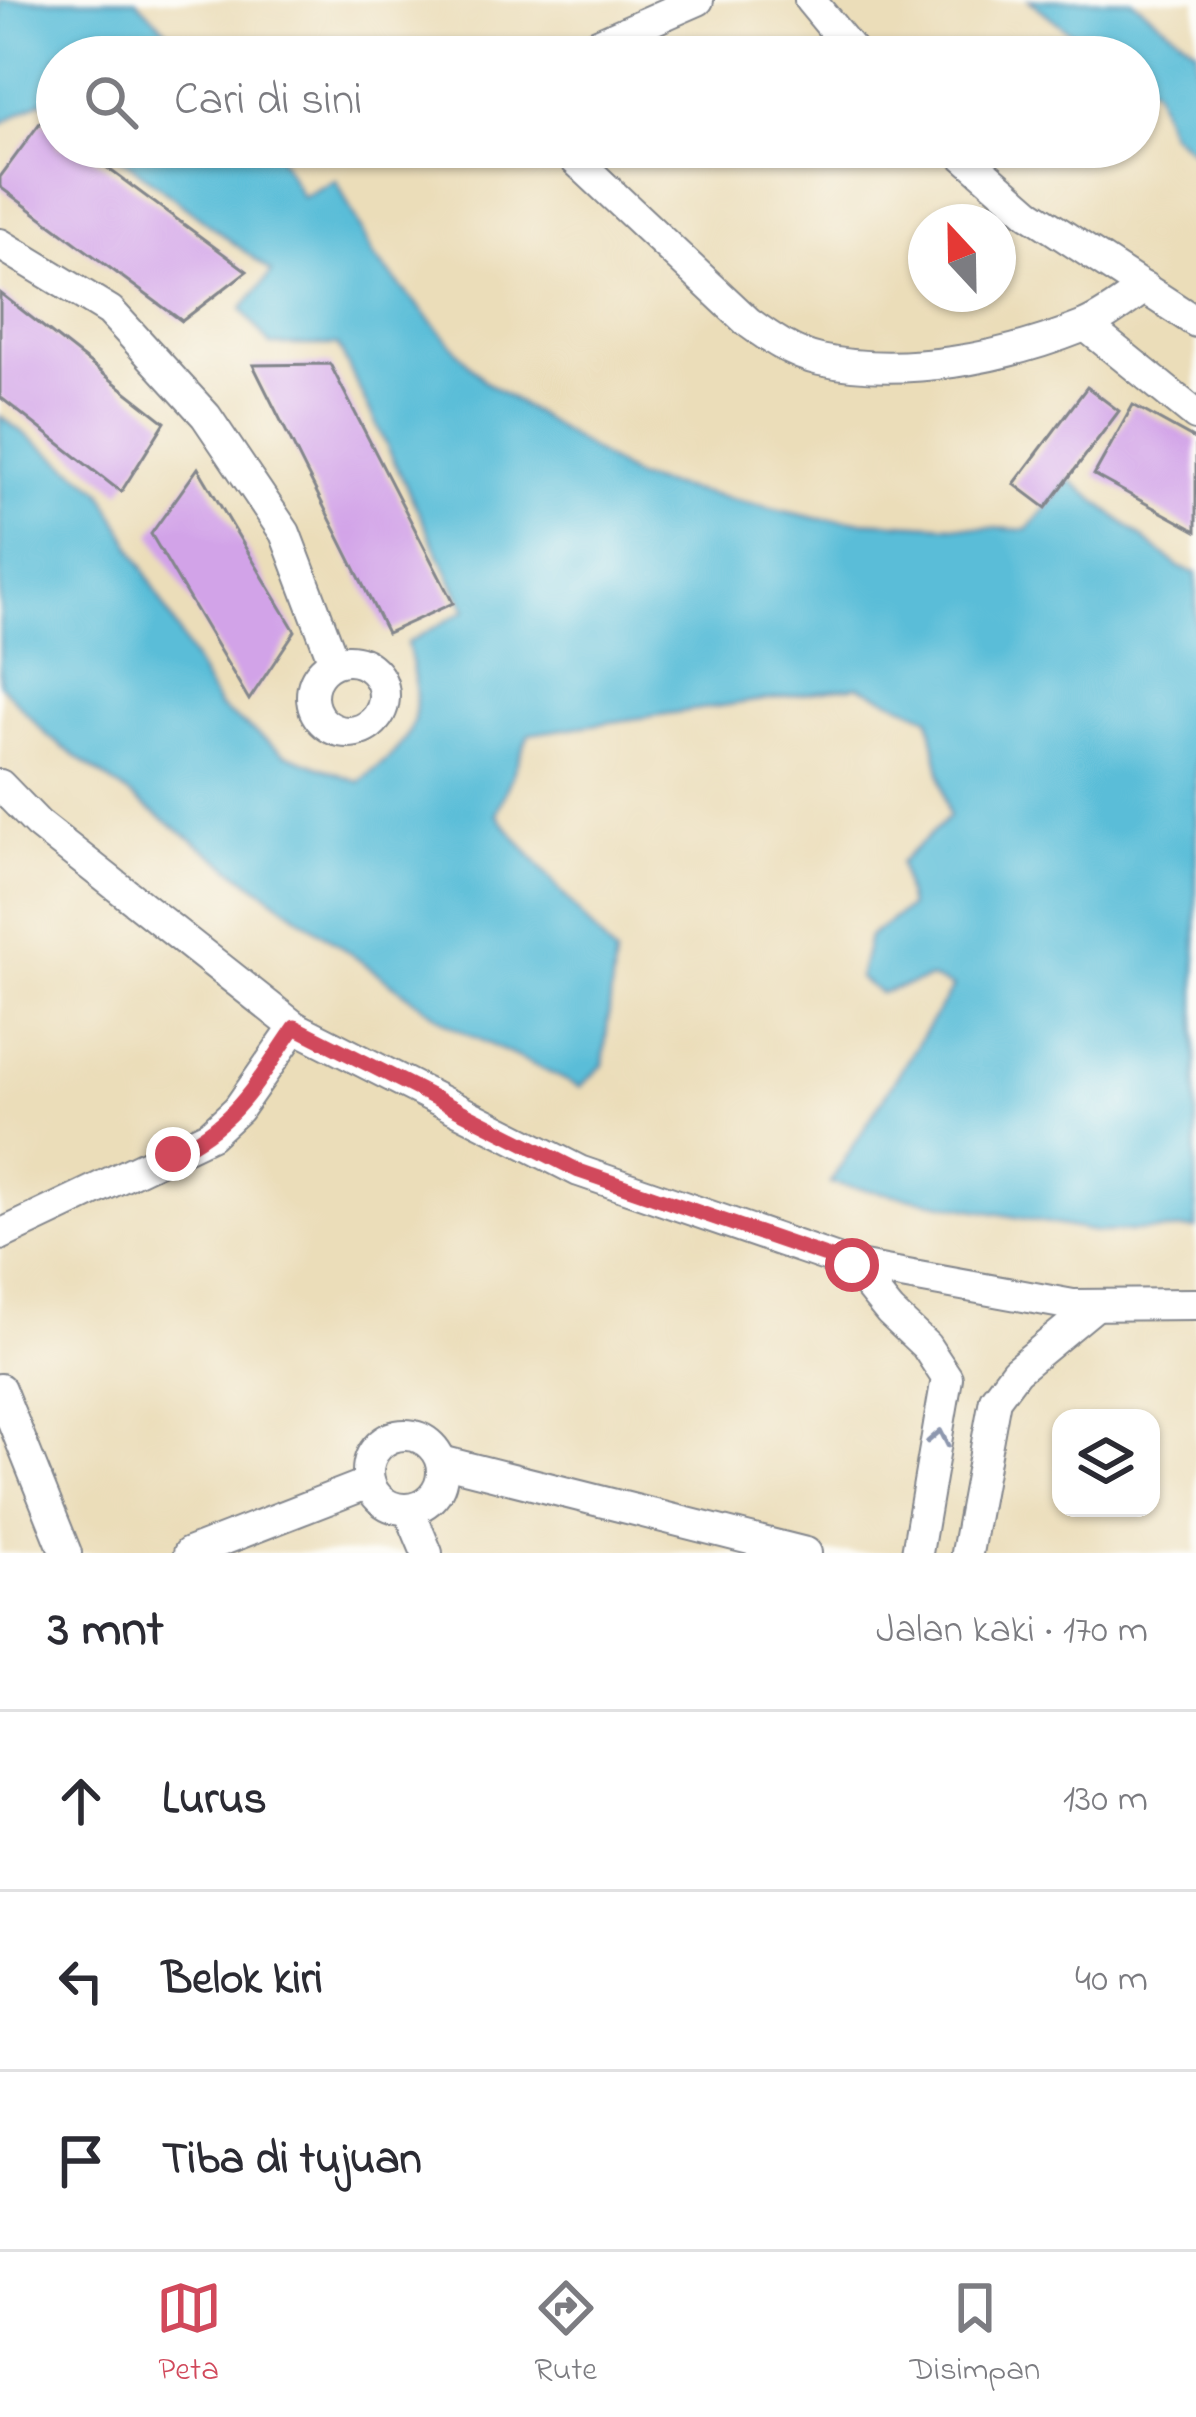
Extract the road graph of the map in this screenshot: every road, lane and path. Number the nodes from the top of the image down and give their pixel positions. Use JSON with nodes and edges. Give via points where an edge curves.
{"nodes":[{"id":1,"x":698,"y":0,"type":"edge"},
{"id":2,"x":810,"y":0,"type":"edge"},
{"id":3,"x":616,"y":36,"type":"edge"},
{"id":4,"x":840,"y":36,"type":"edge"},
{"id":5,"x":584,"y":168,"type":"edge"},
{"id":6,"x":978,"y":168,"type":"edge"},
{"id":7,"x":0,"y":244,"type":"edge"},
{"id":8,"x":1145,"y":288,"type":"junction"},
{"id":9,"x":1196,"y":322,"type":"edge"},
{"id":10,"x":1086,"y":326,"type":"junction"},
{"id":11,"x":1196,"y":415,"type":"edge"},
{"id":12,"x":334,"y":662,"type":"dead end"},
{"id":13,"x":0,"y":784,"type":"edge"},
{"id":14,"x":295,"y":1027,"type":"junction"},
{"id":15,"x":0,"y":1235,"type":"edge"},
{"id":16,"x":852,"y":1265,"type":"junction"},
{"id":17,"x":1196,"y":1304,"type":"edge"},
{"id":18,"x":1096,"y":1305,"type":"junction"},
{"id":19,"x":0,"y":1389,"type":"edge"},
{"id":20,"x":441,"y":1461,"type":"junction"},
{"id":21,"x":369,"y":1483,"type":"junction"},
{"id":22,"x":409,"y":1510,"type":"junction"},
{"id":23,"x":762,"y":1549,"type":"edge"},
{"id":24,"x":66,"y":1553,"type":"edge"},
{"id":25,"x":189,"y":1553,"type":"edge"},
{"id":26,"x":427,"y":1553,"type":"edge"},
{"id":27,"x":806,"y":1553,"type":"edge"},
{"id":28,"x":917,"y":1553,"type":"edge"},
{"id":29,"x":967,"y":1553,"type":"edge"}],
"edges":[{"from":1,"to":3,"type":"street"},
{"from":2,"to":4,"type":"street"},
{"from":5,"to":10,"type":"street","via":[[748,322],[819,360],[945,363]]},
{"from":6,"to":8,"type":"street","via":[[1028,213]]},
{"from":7,"to":12,"type":"street","via":[[110,311],[206,416],[285,532]]},
{"from":8,"to":9,"type":"street"},
{"from":8,"to":10,"type":"street"},
{"from":10,"to":11,"type":"street"},
{"from":13,"to":14,"type":"street","via":[[38,824]]},
{"from":14,"to":15,"type":"street","via":[[210,1136]]},
{"from":14,"to":16,"type":"street","via":[[579,1171]]},
{"from":16,"to":18,"type":"street"},
{"from":28,"to":16,"type":"street","one_way":true,"via":[[947,1378]]},
{"from":17,"to":18,"type":"street"},
{"from":18,"to":29,"type":"street","via":[[994,1399]]},
{"from":19,"to":24,"type":"street"},
{"from":20,"to":21,"type":"street","via":[[425,1440],[400,1435],[370,1457]]},
{"from":20,"to":22,"type":"street","via":[[432,1498]]},
{"from":20,"to":23,"type":"street"},
{"from":21,"to":22,"type":"street","via":[[384,1504]]},
{"from":21,"to":25,"type":"street"},
{"from":22,"to":26,"type":"street"},
{"from":23,"to":27,"type":"street"}]}
